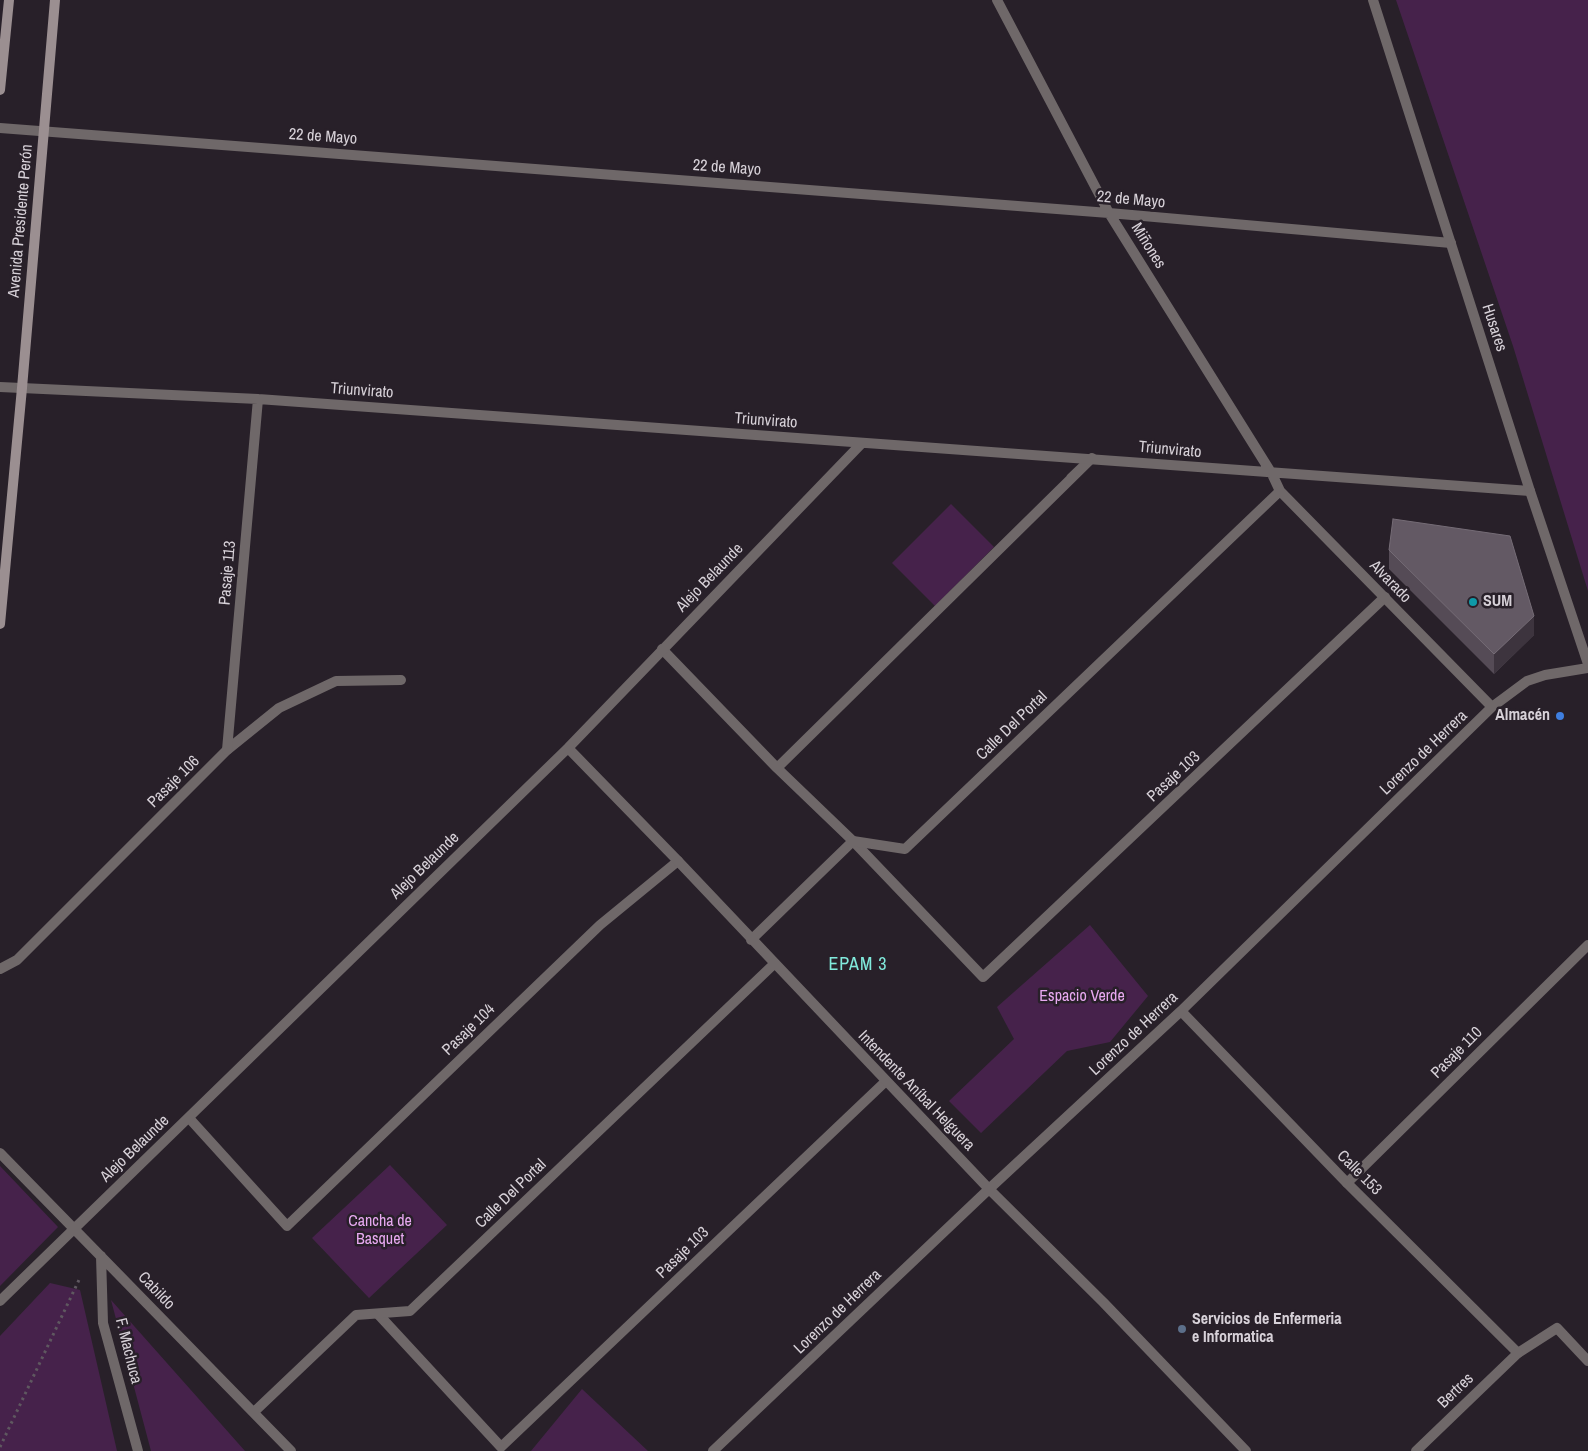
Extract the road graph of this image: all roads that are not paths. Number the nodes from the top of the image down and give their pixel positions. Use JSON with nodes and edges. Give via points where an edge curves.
{"nodes":[{"id":1,"x":9,"y":0,"type":"edge"},
{"id":2,"x":55,"y":0,"type":"edge"},
{"id":3,"x":997,"y":0,"type":"edge"},
{"id":4,"x":1373,"y":0,"type":"edge"},
{"id":5,"x":0,"y":90,"type":"edge"},
{"id":6,"x":0,"y":128,"type":"edge"},
{"id":7,"x":44,"y":131,"type":"junction"},
{"id":8,"x":1109,"y":213,"type":"junction"},
{"id":9,"x":1450,"y":243,"type":"junction"},
{"id":10,"x":0,"y":387,"type":"edge"},
{"id":11,"x":22,"y":388,"type":"junction"},
{"id":12,"x":258,"y":399,"type":"junction"},
{"id":13,"x":862,"y":443,"type":"junction"},
{"id":14,"x":1092,"y":458,"type":"junction"},
{"id":15,"x":1272,"y":474,"type":"junction"},
{"id":16,"x":1071,"y":478,"type":"dead end"},
{"id":17,"x":1280,"y":491,"type":"junction"},
{"id":18,"x":1530,"y":491,"type":"junction"},
{"id":19,"x":1385,"y":598,"type":"junction"},
{"id":20,"x":0,"y":624,"type":"edge"},
{"id":21,"x":662,"y":649,"type":"junction"},
{"id":22,"x":1588,"y":666,"type":"edge"},
{"id":23,"x":401,"y":680,"type":"dead end"},
{"id":24,"x":1492,"y":707,"type":"junction"},
{"id":25,"x":568,"y":748,"type":"junction"},
{"id":26,"x":227,"y":750,"type":"junction"},
{"id":27,"x":777,"y":768,"type":"junction"},
{"id":28,"x":853,"y":841,"type":"junction"},
{"id":29,"x":678,"y":861,"type":"junction"},
{"id":30,"x":751,"y":940,"type":"junction"},
{"id":31,"x":1588,"y":945,"type":"edge"},
{"id":32,"x":774,"y":964,"type":"junction"},
{"id":33,"x":0,"y":970,"type":"edge"},
{"id":34,"x":1181,"y":1011,"type":"junction"},
{"id":35,"x":886,"y":1081,"type":"junction"},
{"id":36,"x":189,"y":1118,"type":"junction"},
{"id":37,"x":0,"y":1153,"type":"edge"},
{"id":38,"x":1347,"y":1183,"type":"junction"},
{"id":39,"x":989,"y":1189,"type":"junction"},
{"id":40,"x":75,"y":1230,"type":"junction"},
{"id":41,"x":101,"y":1256,"type":"junction"},
{"id":42,"x":0,"y":1301,"type":"edge"},
{"id":43,"x":378,"y":1314,"type":"junction"},
{"id":44,"x":1518,"y":1353,"type":"junction"},
{"id":45,"x":1588,"y":1361,"type":"edge"},
{"id":46,"x":254,"y":1412,"type":"junction"},
{"id":47,"x":138,"y":1451,"type":"edge"},
{"id":48,"x":290,"y":1451,"type":"edge"},
{"id":49,"x":714,"y":1451,"type":"edge"},
{"id":50,"x":1246,"y":1451,"type":"edge"},
{"id":51,"x":1416,"y":1451,"type":"edge"}],
"edges":[{"from":1,"to":5,"type":"main road"},
{"from":2,"to":7,"type":"main road","name":"Avenida Presidente Perón"},
{"from":3,"to":8,"type":"street","name":"Miñones"},
{"from":4,"to":9,"type":"street","name":"Husares"},
{"from":6,"to":7,"type":"street","name":"22 de Mayo"},
{"from":7,"to":8,"type":"street","name":"22 de Mayo"},
{"from":7,"to":11,"type":"main road","name":"Avenida Presidente Perón"},
{"from":8,"to":9,"type":"street","name":"22 de Mayo"},
{"from":8,"to":15,"type":"street","name":"Miñones"},
{"from":9,"to":18,"type":"street","name":"Husares"},
{"from":10,"to":11,"type":"street","name":"Triunvirato"},
{"from":11,"to":12,"type":"street","name":"Triunvirato"},
{"from":11,"to":20,"type":"main road","name":"Avenida Presidente Perón"},
{"from":12,"to":13,"type":"street","name":"Triunvirato"},
{"from":12,"to":26,"type":"street","name":"Pasaje 113"},
{"from":13,"to":14,"type":"street","name":"Triunvirato"},
{"from":13,"to":21,"type":"street","name":"Alejo Belaunde"},
{"from":14,"to":15,"type":"street","name":"Triunvirato"},
{"from":14,"to":16,"type":"street"},
{"from":14,"to":27,"type":"street"},
{"from":15,"to":17,"type":"street","name":"Alvarado"},
{"from":15,"to":18,"type":"street","name":"Triunvirato"},
{"from":17,"to":19,"type":"street","name":"Alvarado"},
{"from":17,"to":28,"type":"street","name":"Calle Del Portal","via":[[905,849]]},
{"from":18,"to":22,"type":"street","name":"Husares"},
{"from":19,"to":24,"type":"street","name":"Alvarado"},
{"from":19,"to":28,"type":"street","name":"Pasaje 103","via":[[983,977]]},
{"from":21,"to":25,"type":"street","name":"Alejo Belaunde"},
{"from":21,"to":27,"type":"street"},
{"from":22,"to":24,"type":"street","name":"Lorenzo de Herrera","via":[[1528,681]]},
{"from":23,"to":26,"type":"street","name":"Pasaje 106","via":[[336,681],[279,708]]},
{"from":24,"to":34,"type":"street","name":"Lorenzo de Herrera"},
{"from":25,"to":29,"type":"street","name":"Intendente Aníbal Helguera"},
{"from":25,"to":36,"type":"street","name":"Alejo Belaunde"},
{"from":26,"to":33,"type":"street","name":"Pasaje 106","via":[[16,960]]},
{"from":27,"to":28,"type":"street"},
{"from":28,"to":30,"type":"street"},
{"from":29,"to":30,"type":"street","name":"Intendente Aníbal Helguera"},
{"from":29,"to":36,"type":"street","name":"Pasaje 104","via":[[600,925],[287,1226]]},
{"from":30,"to":32,"type":"street","name":"Intendente Aníbal Helguera"},
{"from":31,"to":38,"type":"street","name":"Pasaje 110"},
{"from":32,"to":35,"type":"street","name":"Intendente Aníbal Helguera"},
{"from":32,"to":43,"type":"street","name":"Calle Del Portal","via":[[410,1311]]},
{"from":34,"to":38,"type":"street","name":"Calle 153"},
{"from":34,"to":39,"type":"street","name":"Lorenzo de Herrera"},
{"from":35,"to":39,"type":"street","name":"Intendente Aníbal Helguera"},
{"from":35,"to":43,"type":"street","name":"Pasaje 103","via":[[501,1447]]},
{"from":36,"to":40,"type":"street","name":"Alejo Belaunde"},
{"from":37,"to":40,"type":"street","name":"Cabildo"},
{"from":38,"to":44,"type":"street","name":"Calle 153"},
{"from":39,"to":49,"type":"street","name":"Lorenzo de Herrera"},
{"from":39,"to":50,"type":"street","name":"Intendente Aníbal Helguera"},
{"from":40,"to":41,"type":"street","name":"Cabildo"},
{"from":40,"to":42,"type":"street","name":"Alejo Belaunde"},
{"from":41,"to":46,"type":"street","name":"Cabildo"},
{"from":41,"to":47,"type":"street","name":"F. Machuca","via":[[103,1323]]},
{"from":43,"to":46,"type":"street","name":"Calle Del Portal","via":[[356,1315]]},
{"from":44,"to":45,"type":"street","name":"Bertres","via":[[1557,1328]]},
{"from":44,"to":51,"type":"street","name":"Bertres"},
{"from":46,"to":48,"type":"street","name":"Cabildo"}]}
